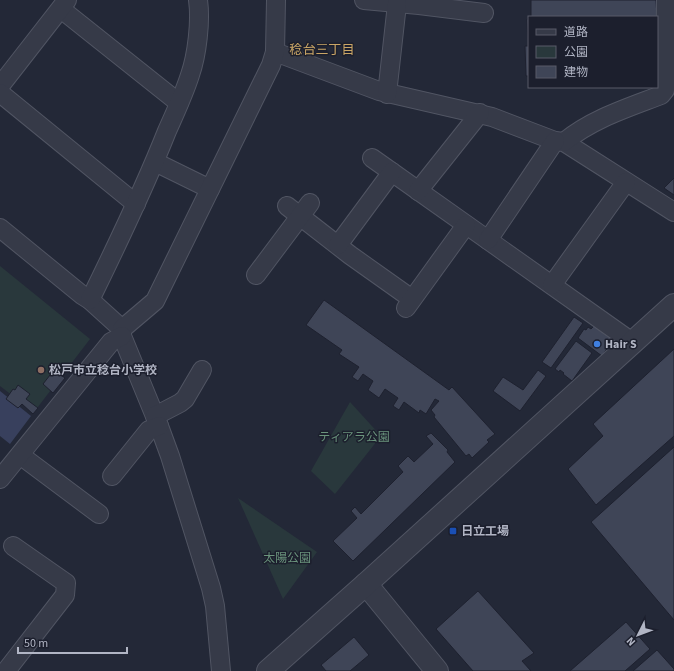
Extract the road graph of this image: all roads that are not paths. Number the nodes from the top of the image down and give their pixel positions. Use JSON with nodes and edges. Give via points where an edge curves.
{"nodes":[{"id":1,"x":198,"y":0,"type":"edge"},
{"id":2,"x":276,"y":0,"type":"edge"},
{"id":3,"x":364,"y":0,"type":"edge"},
{"id":4,"x":666,"y":0,"type":"edge"},
{"id":5,"x":419,"y":2,"type":"edge"},
{"id":6,"x":64,"y":4,"type":"edge"},
{"id":7,"x":396,"y":4,"type":"junction"},
{"id":8,"x":484,"y":13,"type":"dead end"},
{"id":9,"x":275,"y":52,"type":"junction"},
{"id":10,"x":0,"y":86,"type":"edge"},
{"id":11,"x":0,"y":93,"type":"edge"},
{"id":12,"x":387,"y":94,"type":"junction"},
{"id":13,"x":179,"y":103,"type":"junction"},
{"id":14,"x":480,"y":113,"type":"junction"},
{"id":15,"x":559,"y":141,"type":"junction"},
{"id":16,"x":372,"y":158,"type":"dead end"},
{"id":17,"x":155,"y":162,"type":"junction"},
{"id":18,"x":392,"y":172,"type":"junction"},
{"id":19,"x":626,"y":182,"type":"junction"},
{"id":20,"x":210,"y":189,"type":"junction"},
{"id":21,"x":418,"y":191,"type":"junction"},
{"id":22,"x":136,"y":204,"type":"junction"},
{"id":23,"x":674,"y":212,"type":"edge"},
{"id":24,"x":466,"y":225,"type":"junction"},
{"id":25,"x":0,"y":228,"type":"edge"},
{"id":26,"x":488,"y":240,"type":"junction"},
{"id":27,"x":338,"y":245,"type":"junction"},
{"id":28,"x":256,"y":275,"type":"dead end"},
{"id":29,"x":552,"y":285,"type":"junction"},
{"id":30,"x":90,"y":300,"type":"junction"},
{"id":31,"x":674,"y":304,"type":"edge"},
{"id":32,"x":122,"y":333,"type":"junction"},
{"id":33,"x":632,"y":344,"type":"junction"},
{"id":34,"x":202,"y":370,"type":"dead end"},
{"id":35,"x":157,"y":421,"type":"junction"},
{"id":36,"x":20,"y":454,"type":"junction"},
{"id":37,"x":112,"y":476,"type":"dead end"},
{"id":38,"x":0,"y":479,"type":"edge"},
{"id":39,"x":99,"y":514,"type":"dead end"},
{"id":40,"x":13,"y":546,"type":"dead end"},
{"id":41,"x":366,"y":584,"type":"junction"},
{"id":42,"x":6,"y":671,"type":"edge"},
{"id":43,"x":221,"y":671,"type":"edge"},
{"id":44,"x":268,"y":671,"type":"edge"},
{"id":45,"x":437,"y":671,"type":"edge"}],
"edges":[{"from":1,"to":13,"type":"street","via":[[200,12],[194,58]]},
{"from":2,"to":9,"type":"street"},
{"from":3,"to":7,"type":"street"},
{"from":4,"to":15,"type":"street","via":[[665,90],[662,95],[612,114]]},
{"from":5,"to":7,"type":"street"},
{"from":5,"to":8,"type":"street"},
{"from":6,"to":10,"type":"street"},
{"from":6,"to":13,"type":"street"},
{"from":7,"to":12,"type":"street"},
{"from":9,"to":12,"type":"street"},
{"from":9,"to":20,"type":"street","via":[[272,65]]},
{"from":11,"to":22,"type":"street"},
{"from":12,"to":14,"type":"street"},
{"from":13,"to":17,"type":"street"},
{"from":14,"to":15,"type":"street"},
{"from":14,"to":21,"type":"street"},
{"from":15,"to":19,"type":"street"},
{"from":15,"to":26,"type":"street"},
{"from":16,"to":18,"type":"street"},
{"from":17,"to":20,"type":"street"},
{"from":17,"to":22,"type":"street"},
{"from":18,"to":21,"type":"street"},
{"from":18,"to":27,"type":"street"},
{"from":19,"to":23,"type":"street"},
{"from":19,"to":29,"type":"street"},
{"from":20,"to":32,"type":"street","via":[[155,301]]},
{"from":21,"to":24,"type":"street"},
{"from":22,"to":30,"type":"street"},
{"from":24,"to":26,"type":"street"},
{"from":24,"to":27,"type":"street","via":[[409,304]]},
{"from":25,"to":30,"type":"street"},
{"from":26,"to":29,"type":"street"},
{"from":27,"to":28,"type":"street","via":[[299,208]]},
{"from":29,"to":33,"type":"street"},
{"from":30,"to":32,"type":"street"},
{"from":31,"to":33,"type":"street"},
{"from":32,"to":35,"type":"street"},
{"from":32,"to":36,"type":"street","via":[[111,342]]},
{"from":33,"to":41,"type":"street"},
{"from":34,"to":35,"type":"street","via":[[185,399]]},
{"from":35,"to":37,"type":"street"},
{"from":35,"to":43,"type":"street","via":[[211,588]]},
{"from":36,"to":38,"type":"street"},
{"from":36,"to":39,"type":"street"},
{"from":40,"to":42,"type":"street","via":[[66,583],[66,595]]},
{"from":41,"to":44,"type":"street"},
{"from":41,"to":45,"type":"street"}]}
